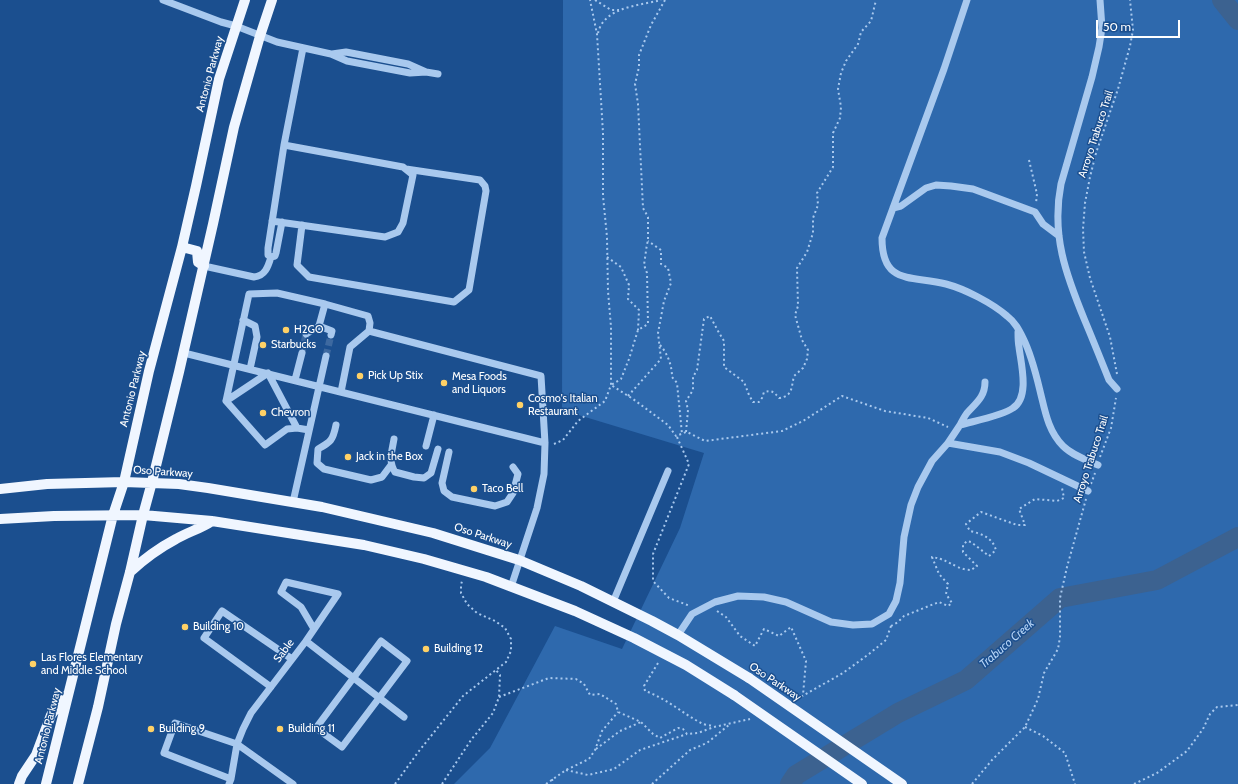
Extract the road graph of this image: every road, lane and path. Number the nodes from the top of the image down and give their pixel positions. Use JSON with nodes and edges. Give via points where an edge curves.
{"nodes":[{"id":1,"x":163,"y":0,"type":"edge"},
{"id":2,"x":245,"y":0,"type":"edge"},
{"id":3,"x":272,"y":0,"type":"edge"},
{"id":4,"x":590,"y":0,"type":"edge"},
{"id":5,"x":595,"y":0,"type":"edge"},
{"id":6,"x":661,"y":0,"type":"edge"},
{"id":7,"x":665,"y":0,"type":"edge"},
{"id":8,"x":876,"y":0,"type":"edge"},
{"id":9,"x":967,"y":0,"type":"edge"},
{"id":10,"x":1100,"y":0,"type":"edge"},
{"id":11,"x":1130,"y":0,"type":"edge"},
{"id":12,"x":620,"y":10,"type":"junction"},
{"id":13,"x":236,"y":26,"type":"junction"},
{"id":14,"x":597,"y":34,"type":"junction"},
{"id":15,"x":260,"y":36,"type":"junction"},
{"id":16,"x":303,"y":48,"type":"junction"},
{"id":17,"x":438,"y":74,"type":"dead end"},
{"id":18,"x":284,"y":145,"type":"junction"},
{"id":19,"x":1029,"y":160,"type":"dead end"},
{"id":20,"x":406,"y":169,"type":"junction"},
{"id":21,"x":893,"y":208,"type":"junction"},
{"id":22,"x":1035,"y":212,"type":"junction"},
{"id":23,"x":272,"y":221,"type":"junction"},
{"id":24,"x":282,"y":222,"type":"junction"},
{"id":25,"x":302,"y":225,"type":"junction"},
{"id":26,"x":1059,"y":236,"type":"junction"},
{"id":27,"x":648,"y":241,"type":"junction"},
{"id":28,"x":182,"y":247,"type":"junction"},
{"id":29,"x":271,"y":257,"type":"junction"},
{"id":30,"x":607,"y":257,"type":"junction"},
{"id":31,"x":204,"y":266,"type":"junction"},
{"id":32,"x":325,"y":304,"type":"junction"},
{"id":33,"x":243,"y":320,"type":"junction"},
{"id":34,"x":319,"y":326,"type":"junction"},
{"id":35,"x":1018,"y":328,"type":"junction"},
{"id":36,"x":638,"y":330,"type":"junction"},
{"id":37,"x":369,"y":331,"type":"junction"},
{"id":38,"x":306,"y":334,"type":"dead end"},
{"id":39,"x":331,"y":335,"type":"dead end"},
{"id":40,"x":659,"y":344,"type":"junction"},
{"id":41,"x":184,"y":353,"type":"junction"},
{"id":42,"x":302,"y":353,"type":"tunnel mouth"},
{"id":43,"x":326,"y":356,"type":"tunnel mouth"},
{"id":44,"x":234,"y":365,"type":"junction"},
{"id":45,"x":250,"y":369,"type":"junction"},
{"id":46,"x":268,"y":374,"type":"junction"},
{"id":47,"x":295,"y":380,"type":"junction"},
{"id":48,"x":986,"y":382,"type":"dead end"},
{"id":49,"x":611,"y":386,"type":"junction"},
{"id":50,"x":320,"y":387,"type":"junction"},
{"id":51,"x":1117,"y":389,"type":"junction"},
{"id":52,"x":341,"y":392,"type":"junction"},
{"id":53,"x":628,"y":396,"type":"junction"},
{"id":54,"x":226,"y":401,"type":"junction"},
{"id":55,"x":434,"y":415,"type":"junction"},
{"id":56,"x":336,"y":425,"type":"dead end"},
{"id":57,"x":297,"y":428,"type":"junction"},
{"id":58,"x":958,"y":428,"type":"junction"},
{"id":59,"x":309,"y":430,"type":"junction"},
{"id":60,"x":686,"y":432,"type":"junction"},
{"id":61,"x":682,"y":434,"type":"junction"},
{"id":62,"x":676,"y":436,"type":"junction"},
{"id":63,"x":394,"y":439,"type":"dead end"},
{"id":64,"x":948,"y":443,"type":"junction"},
{"id":65,"x":545,"y":445,"type":"junction"},
{"id":66,"x":426,"y":446,"type":"dead end"},
{"id":67,"x":438,"y":449,"type":"dead end"},
{"id":68,"x":449,"y":452,"type":"dead end"},
{"id":69,"x":391,"y":465,"type":"junction"},
{"id":70,"x":1098,"y":465,"type":"junction"},
{"id":71,"x":513,"y":467,"type":"dead end"},
{"id":72,"x":668,"y":472,"type":"dead end"},
{"id":73,"x":124,"y":482,"type":"junction"},
{"id":74,"x":152,"y":482,"type":"junction"},
{"id":75,"x":1062,"y":485,"type":"dead end"},
{"id":76,"x":0,"y":489,"type":"edge"},
{"id":77,"x":1088,"y":491,"type":"junction"},
{"id":78,"x":293,"y":502,"type":"junction"},
{"id":79,"x":113,"y":515,"type":"junction"},
{"id":80,"x":143,"y":515,"type":"junction"},
{"id":81,"x":0,"y":518,"type":"edge"},
{"id":82,"x":212,"y":521,"type":"junction"},
{"id":83,"x":519,"y":560,"type":"junction"},
{"id":84,"x":465,"y":570,"type":"junction"},
{"id":85,"x":130,"y":572,"type":"junction"},
{"id":86,"x":511,"y":586,"type":"junction"},
{"id":87,"x":613,"y":602,"type":"junction"},
{"id":88,"x":708,"y":606,"type":"junction"},
{"id":89,"x":889,"y":614,"type":"junction"},
{"id":90,"x":891,"y":626,"type":"junction"},
{"id":91,"x":314,"y":629,"type":"junction"},
{"id":92,"x":678,"y":635,"type":"junction"},
{"id":93,"x":306,"y":640,"type":"junction"},
{"id":94,"x":663,"y":654,"type":"junction"},
{"id":95,"x":292,"y":659,"type":"junction"},
{"id":96,"x":496,"y":670,"type":"junction"},
{"id":97,"x":353,"y":677,"type":"junction"},
{"id":98,"x":271,"y":687,"type":"junction"},
{"id":99,"x":69,"y":694,"type":"junction"},
{"id":100,"x":803,"y":695,"type":"junction"},
{"id":101,"x":500,"y":696,"type":"junction"},
{"id":102,"x":378,"y":697,"type":"junction"},
{"id":103,"x":797,"y":699,"type":"dead end"},
{"id":104,"x":1238,"y":705,"type":"edge"},
{"id":105,"x":618,"y":712,"type":"junction"},
{"id":106,"x":404,"y":717,"type":"dead end"},
{"id":107,"x":755,"y":717,"type":"dead end"},
{"id":108,"x":641,"y":722,"type":"junction"},
{"id":109,"x":730,"y":724,"type":"junction"},
{"id":110,"x":714,"y":727,"type":"junction"},
{"id":111,"x":1025,"y":727,"type":"junction"},
{"id":112,"x":687,"y":734,"type":"junction"},
{"id":113,"x":237,"y":744,"type":"junction"},
{"id":114,"x":595,"y":750,"type":"junction"},
{"id":115,"x":566,"y":770,"type":"junction"},
{"id":116,"x":552,"y":779,"type":"junction"},
{"id":117,"x":230,"y":781,"type":"edge"},
{"id":118,"x":19,"y":784,"type":"edge"},
{"id":119,"x":46,"y":784,"type":"edge"},
{"id":120,"x":78,"y":784,"type":"edge"},
{"id":121,"x":293,"y":784,"type":"edge"},
{"id":122,"x":395,"y":784,"type":"edge"},
{"id":123,"x":442,"y":784,"type":"edge"},
{"id":124,"x":546,"y":784,"type":"edge"},
{"id":125,"x":552,"y":784,"type":"edge"},
{"id":126,"x":652,"y":784,"type":"edge"},
{"id":127,"x":862,"y":784,"type":"edge"},
{"id":128,"x":902,"y":784,"type":"edge"},
{"id":129,"x":972,"y":784,"type":"edge"},
{"id":130,"x":1075,"y":784,"type":"edge"},
{"id":131,"x":1134,"y":784,"type":"edge"}],
"edges":[{"from":1,"to":13,"type":"street"},
{"from":2,"to":13,"type":"main road","name":"Antonio Parkway"},
{"from":3,"to":15,"type":"main road"},
{"from":4,"to":14,"type":"path"},
{"from":5,"to":12,"type":"path","via":[[611,10]]},
{"from":6,"to":12,"type":"path"},
{"from":7,"to":27,"type":"path","via":[[639,54],[635,84],[643,208],[648,217]]},
{"from":8,"to":60,"type":"path","via":[[870,21],[861,32],[858,44],[846,61],[841,74],[838,89],[840,118],[833,133],[833,167],[817,193],[818,205],[813,218],[813,233],[807,252],[797,268],[796,315],[802,340],[808,350],[807,359],[803,368],[794,376],[791,391],[786,397],[779,398],[770,391],[764,392],[759,402],[753,402],[744,382],[724,367],[724,340],[710,316],[704,319],[697,370],[692,377],[693,390],[686,401]]},
{"from":9,"to":21,"type":"street"},
{"from":10,"to":26,"type":"street","via":[[1102,28],[1099,47],[1058,199]]},
{"from":11,"to":51,"type":"path","name":"Arroyo Trabuco Trail","via":[[1133,30],[1130,46],[1096,153],[1085,203],[1083,229],[1084,252],[1090,278],[1110,337],[1117,369]]},
{"from":12,"to":14,"type":"path","via":[[603,22]]},
{"from":13,"to":15,"type":"street"},
{"from":13,"to":28,"type":"main road","name":"Antonio Parkway","via":[[219,79]]},
{"from":14,"to":30,"type":"path"},
{"from":15,"to":16,"type":"street"},
{"from":15,"to":31,"type":"main road","via":[[234,127]]},
{"from":16,"to":17,"type":"street","via":[[332,54],[353,53],[408,64]]},
{"from":16,"to":18,"type":"street"},
{"from":18,"to":20,"type":"street","via":[[403,166]]},
{"from":18,"to":23,"type":"street"},
{"from":19,"to":22,"type":"path","via":[[1037,194]]},
{"from":20,"to":25,"type":"street","via":[[413,175],[403,223],[398,232],[385,238]]},
{"from":20,"to":25,"type":"street","via":[[480,180],[485,186],[469,290],[454,302],[309,277],[297,265]]},
{"from":21,"to":22,"type":"street","via":[[901,206],[926,188],[936,185],[973,189]]},
{"from":21,"to":35,"type":"street","via":[[882,238],[882,250],[891,270],[902,276],[944,283],[962,289],[1008,316]]},
{"from":22,"to":26,"type":"street","via":[[1043,224]]},
{"from":23,"to":24,"type":"street"},
{"from":23,"to":29,"type":"street","via":[[267,253]]},
{"from":24,"to":25,"type":"street"},
{"from":24,"to":29,"type":"street","via":[[276,253]]},
{"from":26,"to":51,"type":"street","via":[[1070,284],[1109,380]]},
{"from":27,"to":36,"type":"path","via":[[644,265],[647,273],[648,324]]},
{"from":27,"to":40,"type":"path","via":[[661,250],[662,264],[668,268],[671,283],[664,301],[658,333]]},
{"from":28,"to":31,"type":"main road","via":[[196,251],[198,262]]},
{"from":28,"to":73,"type":"main road","name":"Antonio Parkway","via":[[149,371]]},
{"from":29,"to":31,"type":"street","via":[[267,270],[254,277]]},
{"from":30,"to":36,"type":"path","via":[[621,267],[629,285],[628,299],[639,310]]},
{"from":30,"to":49,"type":"path"},
{"from":31,"to":41,"type":"main road"},
{"from":32,"to":33,"type":"street","via":[[277,293],[249,294]]},
{"from":32,"to":34,"type":"street"},
{"from":32,"to":37,"type":"street","via":[[368,316]]},
{"from":33,"to":44,"type":"street"},
{"from":33,"to":45,"type":"street","via":[[255,326],[257,337]]},
{"from":34,"to":38,"type":"street"},
{"from":34,"to":39,"type":"street","via":[[332,331]]},
{"from":35,"to":58,"type":"street","via":[[1023,381],[1020,400],[1006,412]]},
{"from":35,"to":70,"type":"street","via":[[1032,358],[1048,421],[1055,437],[1064,447]]},
{"from":36,"to":49,"type":"path","via":[[621,379]]},
{"from":37,"to":52,"type":"street","via":[[350,347]]},
{"from":37,"to":65,"type":"street","via":[[541,376]]},
{"from":40,"to":53,"type":"path","via":[[661,359]]},
{"from":40,"to":61,"type":"path","via":[[665,350],[672,368],[672,377],[677,383]]},
{"from":41,"to":44,"type":"street"},
{"from":41,"to":74,"type":"main road"},
{"from":42,"to":47,"type":"street"},
{"from":43,"to":50,"type":"street"},
{"from":44,"to":45,"type":"street"},
{"from":44,"to":54,"type":"street"},
{"from":45,"to":46,"type":"street"},
{"from":46,"to":47,"type":"street"},
{"from":46,"to":54,"type":"street"},
{"from":46,"to":57,"type":"street"},
{"from":47,"to":50,"type":"street"},
{"from":48,"to":58,"type":"street","via":[[982,397],[966,414]]},
{"from":49,"to":53,"type":"path"},
{"from":49,"to":65,"type":"path","via":[[605,401],[578,421],[562,440]]},
{"from":50,"to":52,"type":"street"},
{"from":50,"to":59,"type":"street"},
{"from":51,"to":70,"type":"path","name":"Arroyo Trabuco Trail","via":[[1111,428]]},
{"from":52,"to":55,"type":"street"},
{"from":53,"to":62,"type":"path","via":[[668,425]]},
{"from":54,"to":57,"type":"street","via":[[265,445],[287,429]]},
{"from":55,"to":65,"type":"street"},
{"from":55,"to":66,"type":"street"},
{"from":56,"to":69,"type":"street","via":[[333,438],[318,449],[317,463],[324,469],[371,480],[382,478]]},
{"from":57,"to":59,"type":"street"},
{"from":58,"to":60,"type":"path","via":[[928,418],[885,411],[842,396],[782,431],[705,441]]},
{"from":58,"to":64,"type":"street"},
{"from":59,"to":78,"type":"street"},
{"from":60,"to":61,"type":"path"},
{"from":61,"to":62,"type":"path"},
{"from":62,"to":88,"type":"path","via":[[689,464],[653,554],[653,581],[669,598],[690,606],[701,601]]},
{"from":63,"to":69,"type":"street"},
{"from":64,"to":77,"type":"street","via":[[1000,452]]},
{"from":64,"to":89,"type":"street","via":[[932,461],[911,505],[904,537],[900,583],[896,601]]},
{"from":65,"to":83,"type":"street","via":[[544,474],[537,508]]},
{"from":67,"to":69,"type":"street","via":[[431,473],[424,478],[414,478],[395,472]]},
{"from":68,"to":71,"type":"street","via":[[442,483],[444,491],[452,497],[495,506],[507,502],[513,493],[518,474]]},
{"from":70,"to":77,"type":"path","name":"Arroyo Trabuco Trail"},
{"from":72,"to":87,"type":"street"},
{"from":73,"to":74,"type":"main road","name":"Oso Parkway"},
{"from":73,"to":76,"type":"main road","name":"Oso Parkway","via":[[46,484]]},
{"from":73,"to":79,"type":"main road","name":"Antonio Parkway"},
{"from":74,"to":78,"type":"main road","name":"Oso Parkway"},
{"from":74,"to":80,"type":"main road"},
{"from":75,"to":90,"type":"path","via":[[1064,498],[1057,502],[1035,499],[1019,509],[1024,525],[1017,525],[981,512],[973,518],[966,524],[970,531],[983,534],[996,550],[989,556],[966,541],[963,552],[977,566],[971,570],[932,557],[939,574],[948,584],[946,594],[952,604],[948,606],[939,602],[904,616]]},
{"from":77,"to":111,"type":"path","name":"Arroyo Trabuco Trail","via":[[1060,598],[1058,648],[1044,672],[1038,699]]},
{"from":78,"to":83,"type":"main road","name":"Oso Parkway","via":[[433,532]]},
{"from":79,"to":80,"type":"main road"},
{"from":79,"to":81,"type":"main road"},
{"from":79,"to":99,"type":"main road","name":"Antonio Parkway"},
{"from":80,"to":82,"type":"main road"},
{"from":80,"to":85,"type":"main road"},
{"from":82,"to":84,"type":"main road","via":[[364,545]]},
{"from":82,"to":85,"type":"main road","via":[[177,538],[143,560]]},
{"from":83,"to":86,"type":"street"},
{"from":83,"to":87,"type":"main road","name":"Oso Parkway"},
{"from":84,"to":86,"type":"main road"},
{"from":84,"to":96,"type":"path","via":[[460,585],[467,604],[477,613],[505,628],[511,639],[511,650],[506,662]]},
{"from":85,"to":120,"type":"main road"},
{"from":86,"to":94,"type":"main road","via":[[576,612]]},
{"from":87,"to":92,"type":"main road","name":"Oso Parkway"},
{"from":88,"to":89,"type":"street","via":[[738,596],[764,597],[786,602],[831,622],[853,625],[872,624]]},
{"from":88,"to":92,"type":"street","via":[[692,614]]},
{"from":88,"to":100,"type":"path","via":[[726,616],[740,636],[756,646],[764,629],[779,636],[791,627],[806,661]]},
{"from":89,"to":90,"type":"path"},
{"from":90,"to":100,"type":"path","via":[[886,640],[869,654],[843,673]]},
{"from":91,"to":91,"type":"street","via":[[338,594],[286,582],[281,592],[301,607]]},
{"from":91,"to":93,"type":"street"},
{"from":92,"to":128,"type":"main road","name":"Oso Parkway","bridge":true,"via":[[749,678]]},
{"from":93,"to":95,"type":"street","name":"Sable"},
{"from":93,"to":97,"type":"street","name":"Sable"},
{"from":94,"to":110,"type":"path","via":[[644,686],[645,691],[702,723]]},
{"from":94,"to":127,"type":"main road","bridge":true,"via":[[734,695]]},
{"from":95,"to":98,"type":"street","name":"Sable"},
{"from":95,"to":98,"type":"street","via":[[222,611],[204,638]]},
{"from":96,"to":101,"type":"path","via":[[500,675]]},
{"from":96,"to":122,"type":"path","via":[[463,696]]},
{"from":97,"to":102,"type":"street","name":"Sable"},
{"from":97,"to":102,"type":"street","via":[[381,641],[407,661]]},
{"from":97,"to":102,"type":"street","via":[[316,728],[342,747]]},
{"from":98,"to":113,"type":"street","name":"Sable","via":[[251,713]]},
{"from":99,"to":118,"type":"main road","via":[[51,715],[36,755]]},
{"from":99,"to":119,"type":"main road","name":"Antonio Parkway"},
{"from":100,"to":103,"type":"path"},
{"from":101,"to":105,"type":"path","via":[[549,678],[576,679],[584,684],[590,695],[600,694],[616,704]]},
{"from":101,"to":123,"type":"path","via":[[493,713],[471,740]]},
{"from":102,"to":106,"type":"street","name":"Sable"},
{"from":104,"to":131,"type":"path","via":[[1217,707],[1187,751],[1157,773]]},
{"from":105,"to":108,"type":"path"},
{"from":105,"to":114,"type":"path","via":[[602,730]]},
{"from":107,"to":109,"type":"path"},
{"from":108,"to":112,"type":"path","via":[[652,734],[660,738],[678,728]]},
{"from":108,"to":114,"type":"path","via":[[620,732]]},
{"from":109,"to":110,"type":"path"},
{"from":109,"to":126,"type":"path","via":[[706,743],[690,750]]},
{"from":110,"to":112,"type":"path"},
{"from":111,"to":129,"type":"path","name":"Arroyo Trabuco Trail"},
{"from":111,"to":130,"type":"path","via":[[1043,736],[1065,753]]},
{"from":112,"to":115,"type":"path","via":[[640,750],[614,769],[588,775]]},
{"from":113,"to":117,"type":"street","name":"Sable"},
{"from":113,"to":117,"type":"street","via":[[175,722],[164,753]]},
{"from":113,"to":121,"type":"street"},
{"from":114,"to":115,"type":"path","via":[[589,759]]},
{"from":115,"to":116,"type":"path"},
{"from":116,"to":124,"type":"path"},
{"from":116,"to":125,"type":"path"}]}
